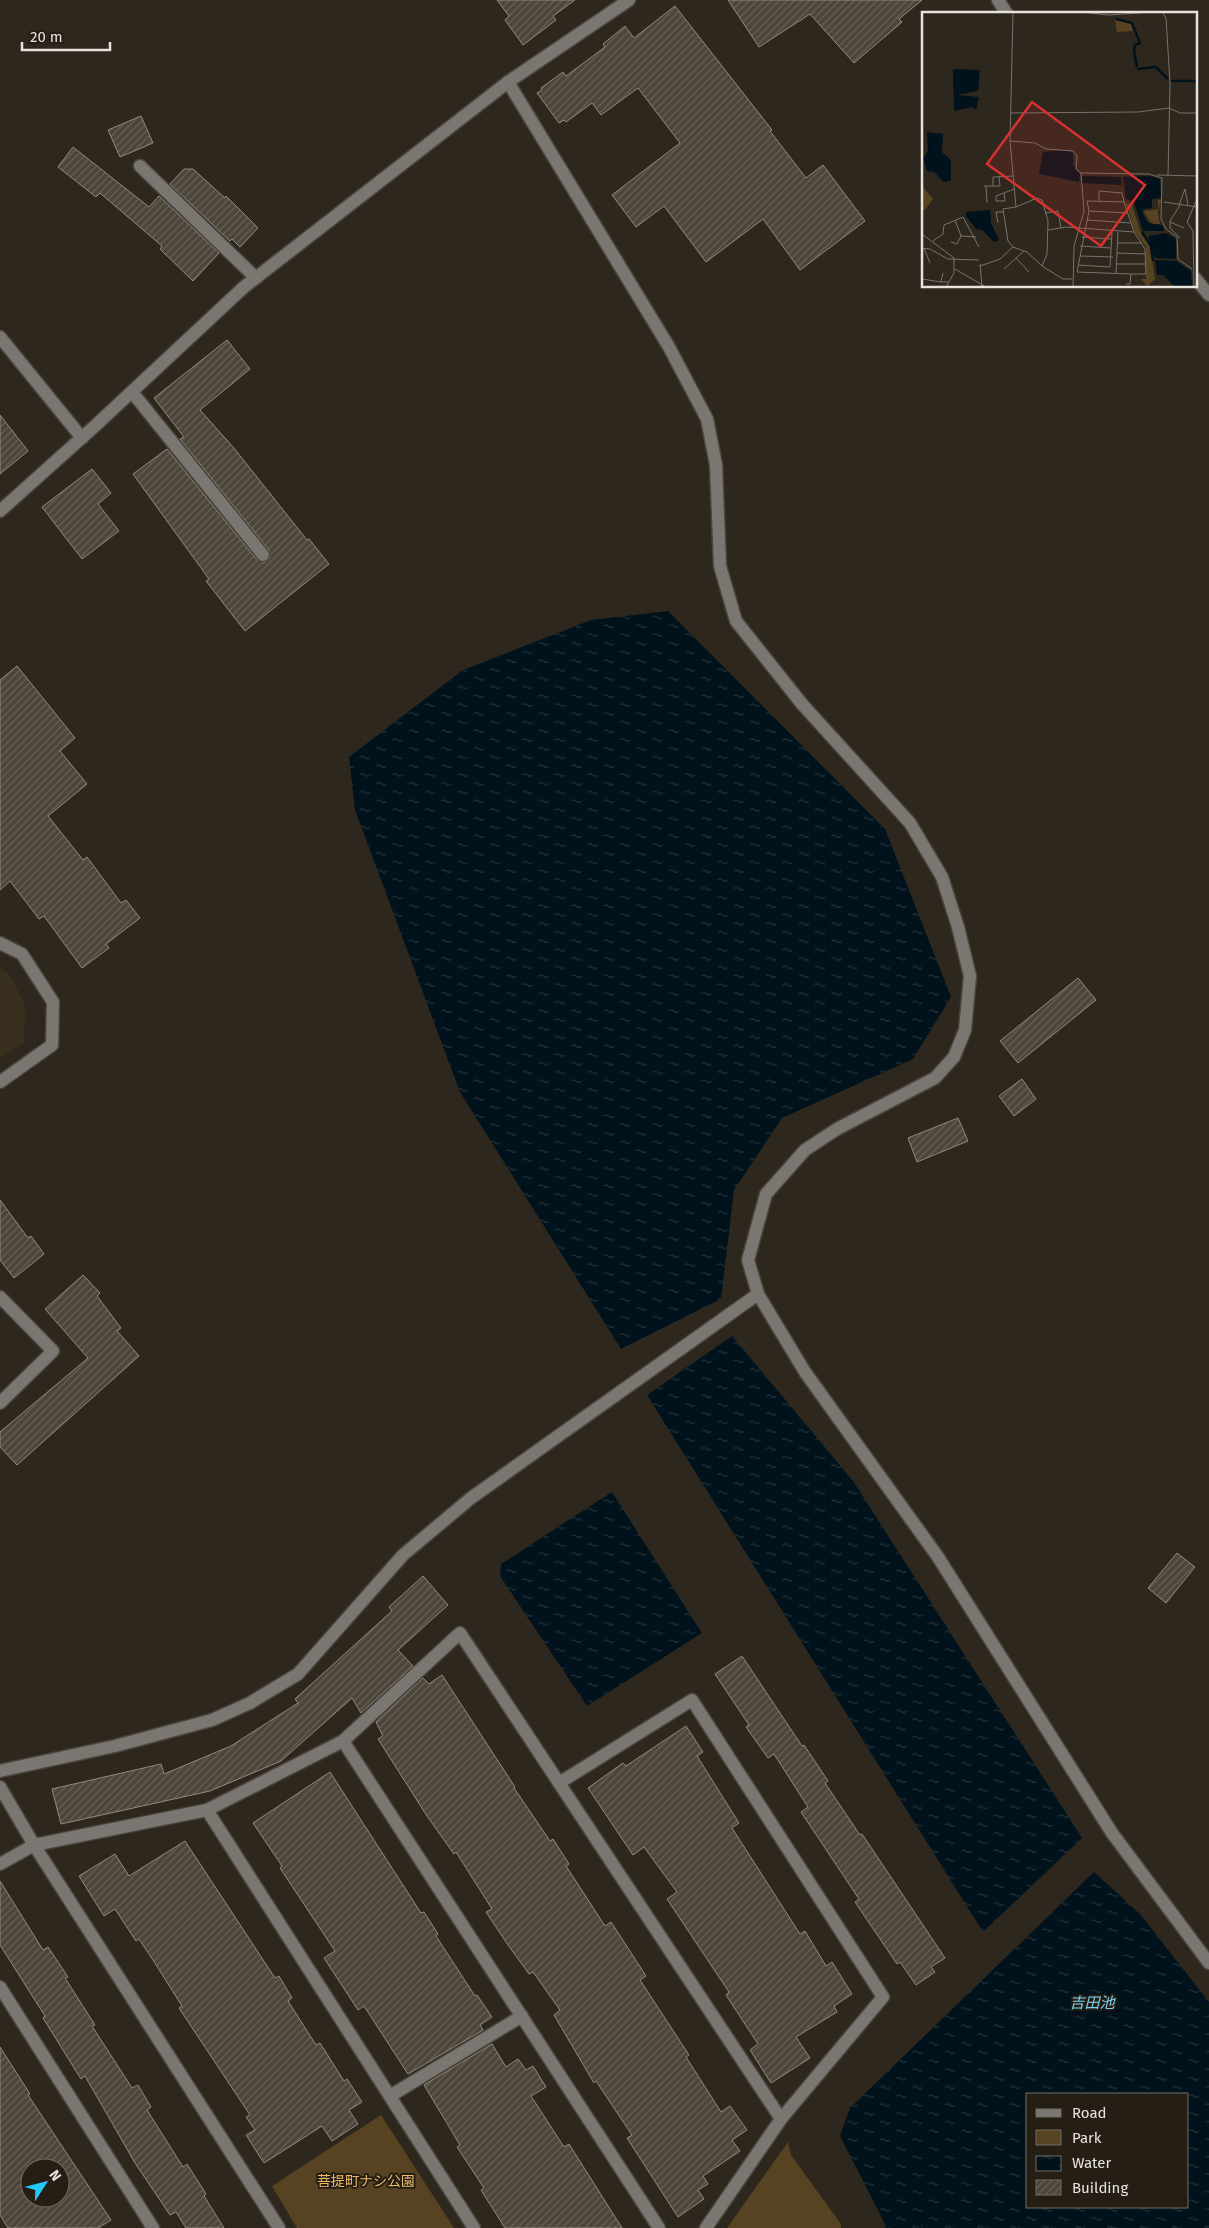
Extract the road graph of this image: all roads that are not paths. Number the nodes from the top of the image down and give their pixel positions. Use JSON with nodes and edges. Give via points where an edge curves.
{"nodes":[{"id":1,"x":629,"y":0,"type":"edge"},
{"id":2,"x":998,"y":0,"type":"edge"},
{"id":3,"x":1006,"y":12,"type":"edge"},
{"id":4,"x":508,"y":82,"type":"junction"},
{"id":5,"x":140,"y":166,"type":"dead end"},
{"id":6,"x":256,"y":278,"type":"junction"},
{"id":7,"x":1196,"y":279,"type":"edge"},
{"id":8,"x":1209,"y":295,"type":"edge"},
{"id":9,"x":0,"y":337,"type":"edge"},
{"id":10,"x":132,"y":392,"type":"junction"},
{"id":11,"x":82,"y":438,"type":"junction"},
{"id":12,"x":0,"y":511,"type":"edge"},
{"id":13,"x":263,"y":556,"type":"dead end"},
{"id":14,"x":0,"y":943,"type":"edge"},
{"id":15,"x":0,"y":1082,"type":"edge"},
{"id":16,"x":758,"y":1294,"type":"junction"},
{"id":17,"x":0,"y":1297,"type":"edge"},
{"id":18,"x":0,"y":1403,"type":"edge"},
{"id":19,"x":343,"y":1742,"type":"junction"},
{"id":20,"x":0,"y":1770,"type":"edge"},
{"id":21,"x":559,"y":1783,"type":"junction"},
{"id":22,"x":0,"y":1787,"type":"edge"},
{"id":23,"x":207,"y":1810,"type":"junction"},
{"id":24,"x":34,"y":1845,"type":"junction"},
{"id":25,"x":0,"y":1864,"type":"edge"},
{"id":26,"x":1209,"y":1963,"type":"edge"},
{"id":27,"x":0,"y":1987,"type":"edge"},
{"id":28,"x":522,"y":2016,"type":"junction"},
{"id":29,"x":390,"y":2096,"type":"junction"},
{"id":30,"x":781,"y":2119,"type":"junction"},
{"id":31,"x":153,"y":2228,"type":"edge"},
{"id":32,"x":279,"y":2228,"type":"edge"},
{"id":33,"x":474,"y":2228,"type":"edge"},
{"id":34,"x":659,"y":2228,"type":"edge"},
{"id":35,"x":706,"y":2228,"type":"edge"}],
"edges":[{"from":1,"to":4,"type":"street"},
{"from":2,"to":3,"type":"street"},
{"from":4,"to":6,"type":"street"},
{"from":4,"to":16,"type":"street","via":[[669,347],[707,419],[716,465],[720,566],[736,621],[802,704],[910,823],[942,877],[970,976],[965,1030],[954,1057],[935,1078],[837,1129],[805,1150],[766,1194],[748,1260]]},
{"from":5,"to":6,"type":"street"},
{"from":6,"to":10,"type":"street"},
{"from":7,"to":8,"type":"street"},
{"from":9,"to":11,"type":"street"},
{"from":10,"to":11,"type":"street"},
{"from":10,"to":13,"type":"street"},
{"from":11,"to":12,"type":"street"},
{"from":14,"to":15,"type":"street","via":[[22,954],[53,1002],[52,1045]]},
{"from":16,"to":20,"type":"street","via":[[471,1498],[403,1555],[298,1674],[250,1703],[212,1720],[115,1746]]},
{"from":16,"to":26,"type":"street","via":[[805,1372],[938,1558],[1112,1833]]},
{"from":17,"to":18,"type":"street","via":[[53,1351]]},
{"from":19,"to":21,"type":"street","via":[[460,1632]]},
{"from":19,"to":23,"type":"street"},
{"from":19,"to":28,"type":"street"},
{"from":21,"to":30,"type":"street"},
{"from":21,"to":30,"type":"street","via":[[692,1700],[883,1997]]},
{"from":22,"to":24,"type":"street"},
{"from":23,"to":24,"type":"street"},
{"from":23,"to":29,"type":"street"},
{"from":24,"to":25,"type":"street"},
{"from":24,"to":32,"type":"street"},
{"from":27,"to":31,"type":"street"},
{"from":28,"to":29,"type":"street"},
{"from":28,"to":34,"type":"street"},
{"from":29,"to":33,"type":"street"},
{"from":30,"to":35,"type":"street"}]}
